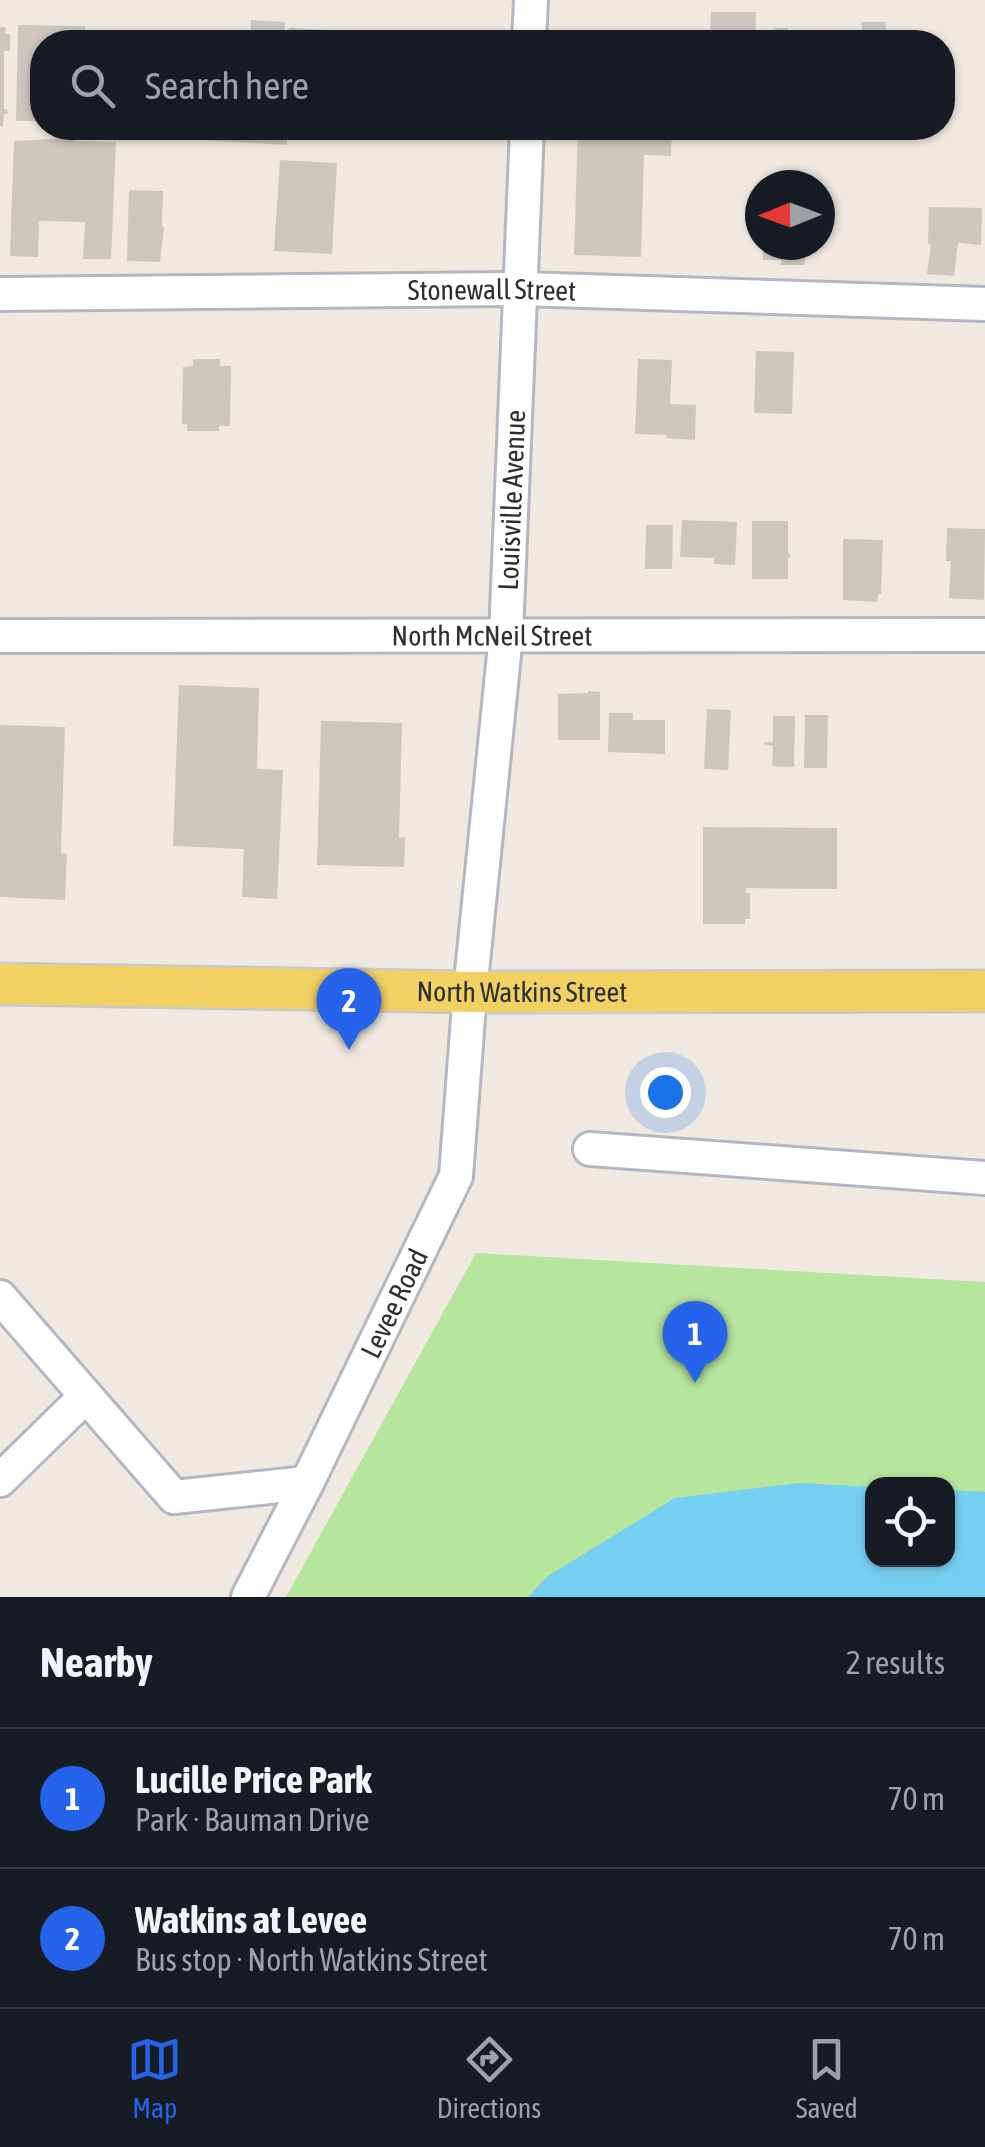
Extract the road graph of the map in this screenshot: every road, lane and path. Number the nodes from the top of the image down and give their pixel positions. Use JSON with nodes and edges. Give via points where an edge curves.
{"nodes":[{"id":1,"x":531,"y":0,"type":"edge"},
{"id":2,"x":530,"y":30,"type":"edge"},
{"id":3,"x":527,"y":140,"type":"edge"},
{"id":4,"x":522,"y":290,"type":"junction"},
{"id":5,"x":0,"y":294,"type":"edge"},
{"id":6,"x":985,"y":304,"type":"edge"},
{"id":7,"x":506,"y":635,"type":"junction"},
{"id":8,"x":985,"y":635,"type":"edge"},
{"id":9,"x":0,"y":636,"type":"edge"},
{"id":10,"x":0,"y":984,"type":"edge"},
{"id":11,"x":985,"y":991,"type":"edge"},
{"id":12,"x":470,"y":992,"type":"junction"},
{"id":13,"x":590,"y":1149,"type":"dead end"},
{"id":14,"x":985,"y":1178,"type":"edge"},
{"id":15,"x":0,"y":1298,"type":"edge"},
{"id":16,"x":86,"y":1396,"type":"junction"},
{"id":17,"x":0,"y":1480,"type":"edge"},
{"id":18,"x":307,"y":1483,"type":"junction"},
{"id":19,"x":248,"y":1597,"type":"edge"}],
"edges":[{"from":1,"to":2,"type":"street"},
{"from":3,"to":4,"type":"street","name":"Louisville Avenue"},
{"from":4,"to":5,"type":"street","name":"Stonewall Street"},
{"from":4,"to":6,"type":"street","name":"Stonewall Street"},
{"from":4,"to":7,"type":"street","name":"Louisville Avenue"},
{"from":7,"to":8,"type":"street","name":"North McNeil Street"},
{"from":7,"to":9,"type":"street","name":"North McNeil Street"},
{"from":7,"to":12,"type":"street","name":"Louisville Avenue"},
{"from":10,"to":12,"type":"main road","name":"North Watkins Street"},
{"from":11,"to":12,"type":"main road","name":"North Watkins Street"},
{"from":12,"to":18,"type":"street","name":"Levee Road","via":[[456,1176]]},
{"from":13,"to":14,"type":"street"},
{"from":15,"to":16,"type":"street"},
{"from":16,"to":17,"type":"street"},
{"from":16,"to":18,"type":"street","via":[[174,1497]]},
{"from":18,"to":19,"type":"street","name":"Levee Road"}]}
